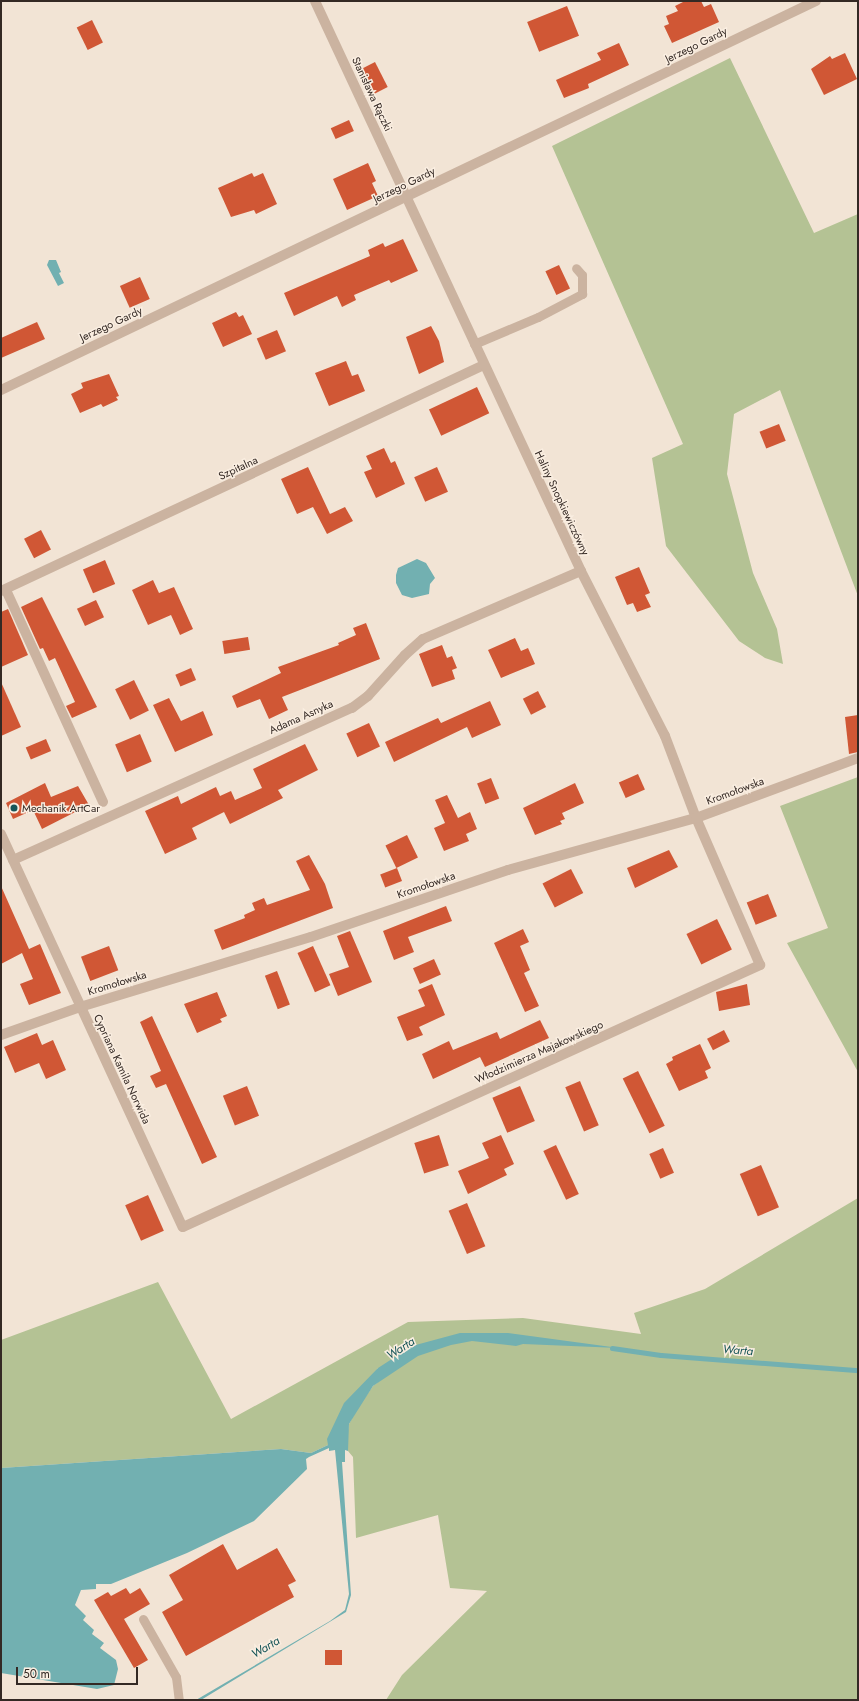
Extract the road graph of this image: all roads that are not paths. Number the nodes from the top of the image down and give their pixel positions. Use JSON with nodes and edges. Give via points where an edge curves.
{"nodes":[{"id":1,"x":315,"y":1,"type":"edge"},
{"id":2,"x":816,"y":1,"type":"edge"},
{"id":3,"x":407,"y":197,"type":"junction"},
{"id":4,"x":576,"y":268,"type":"dead end"},
{"id":5,"x":474,"y":344,"type":"junction"},
{"id":6,"x":484,"y":365,"type":"junction"},
{"id":7,"x":1,"y":390,"type":"edge"},
{"id":8,"x":581,"y":571,"type":"junction"},
{"id":9,"x":4,"y":590,"type":"edge"},
{"id":10,"x":858,"y":758,"type":"edge"},
{"id":11,"x":103,"y":802,"type":"dead end"},
{"id":12,"x":696,"y":818,"type":"junction"},
{"id":13,"x":1,"y":834,"type":"edge"},
{"id":14,"x":13,"y":860,"type":"junction"},
{"id":15,"x":80,"y":1007,"type":"junction"},
{"id":16,"x":1,"y":1035,"type":"edge"},
{"id":17,"x":183,"y":1227,"type":"joint"},
{"id":18,"x":143,"y":1619,"type":"dead end"},
{"id":19,"x":179,"y":1700,"type":"edge"}],
"edges":[{"from":1,"to":3,"type":"street","name":"Stanisława Rączki"},
{"from":2,"to":3,"type":"street","name":"Jerzego Gardy"},
{"from":3,"to":5,"type":"street","name":"Haliny Snopkiewiczówny"},
{"from":3,"to":7,"type":"street","name":"Jerzego Gardy"},
{"from":4,"to":5,"type":"lane","via":[[582,275],[582,294]]},
{"from":5,"to":6,"type":"street","name":"Haliny Snopkiewiczówny"},
{"from":6,"to":8,"type":"street","name":"Haliny Snopkiewiczówny"},
{"from":6,"to":9,"type":"street","name":"Szpitalna"},
{"from":8,"to":12,"type":"street","name":"Haliny Snopkiewiczówny","via":[[665,736]]},
{"from":8,"to":14,"type":"street","name":"Adama Asnyka","via":[[423,639],[368,696],[352,708]]},
{"from":9,"to":11,"type":"street"},
{"from":10,"to":12,"type":"street","name":"Kromołowska"},
{"from":12,"to":15,"type":"street","name":"Kromołowska","via":[[508,870],[310,937]]},
{"from":12,"to":17,"type":"street","name":"Włodzimierza Majakowskiego","via":[[760,965]]},
{"from":13,"to":14,"type":"street","name":"Cypriana Kamila Norwida"},
{"from":14,"to":15,"type":"street","name":"Cypriana Kamila Norwida"},
{"from":15,"to":16,"type":"street","name":"Kromołowska"},
{"from":15,"to":17,"type":"street","name":"Cypriana Kamila Norwida"},
{"from":18,"to":19,"type":"lane","via":[[176,1677]]}]}
